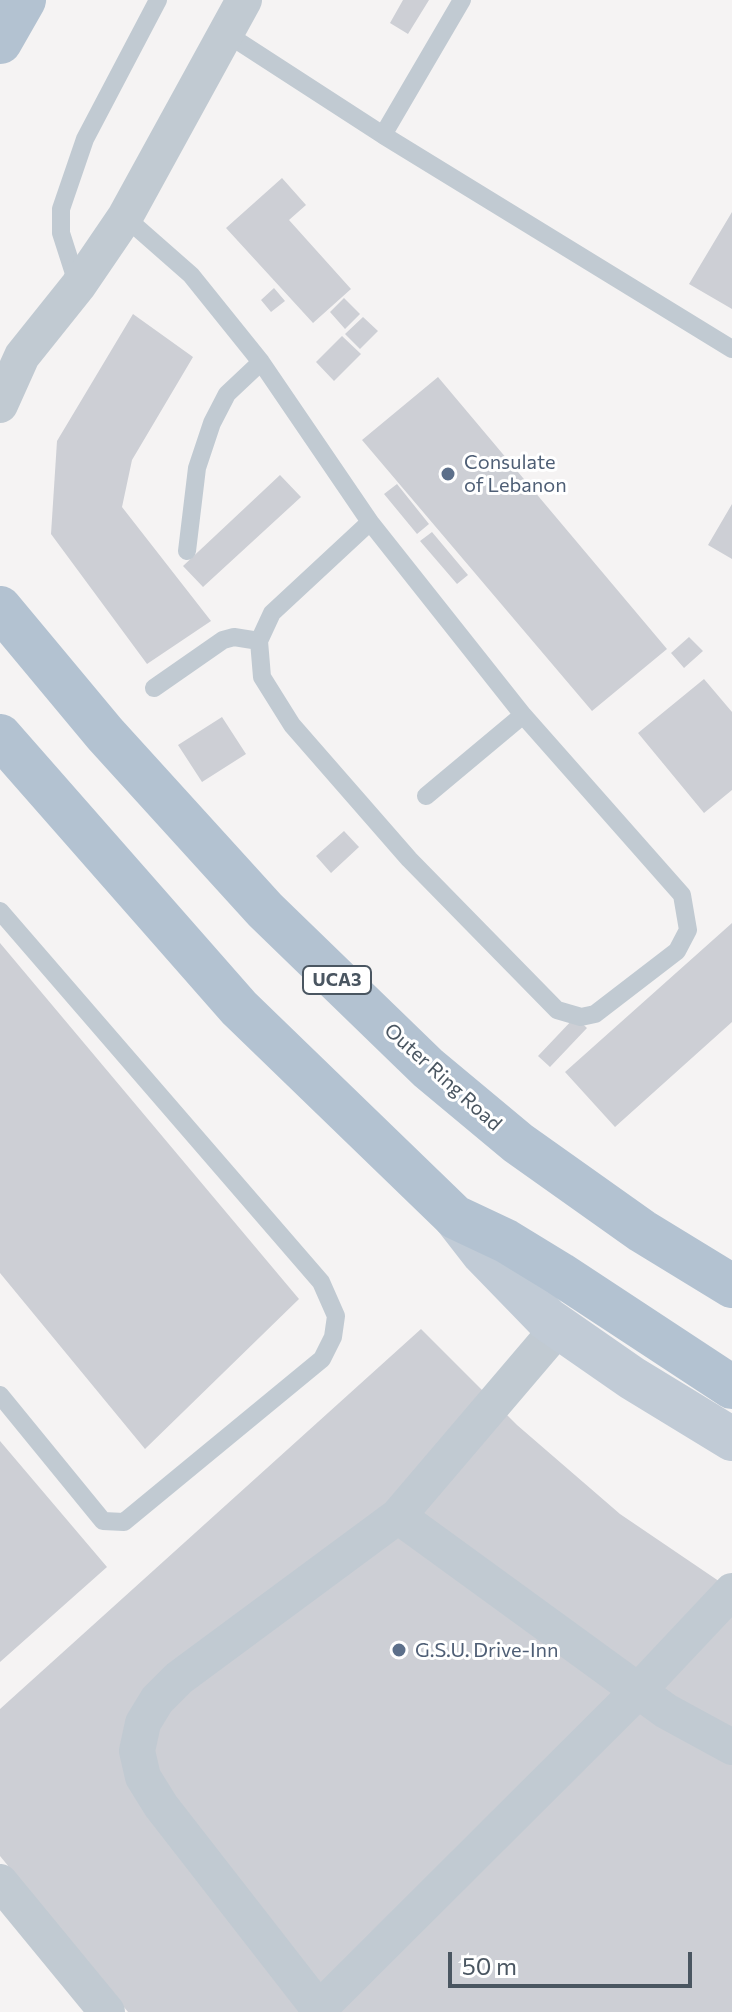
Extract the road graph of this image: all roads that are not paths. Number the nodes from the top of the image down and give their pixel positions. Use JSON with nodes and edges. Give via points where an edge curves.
{"nodes":[{"id":1,"x":24,"y":0,"type":"edge"},
{"id":2,"x":158,"y":0,"type":"edge"},
{"id":3,"x":244,"y":0,"type":"edge"},
{"id":4,"x":462,"y":0,"type":"edge"},
{"id":5,"x":224,"y":32,"type":"junction"},
{"id":6,"x":0,"y":42,"type":"edge"},
{"id":7,"x":383,"y":135,"type":"junction"},
{"id":8,"x":125,"y":217,"type":"junction"},
{"id":9,"x":78,"y":286,"type":"junction"},
{"id":10,"x":732,"y":349,"type":"edge"},
{"id":11,"x":261,"y":362,"type":"junction"},
{"id":12,"x":0,"y":405,"type":"edge"},
{"id":13,"x":370,"y":522,"type":"junction"},
{"id":14,"x":187,"y":551,"type":"dead end"},
{"id":15,"x":0,"y":608,"type":"edge"},
{"id":16,"x":259,"y":641,"type":"junction"},
{"id":17,"x":154,"y":688,"type":"dead end"},
{"id":18,"x":523,"y":715,"type":"junction"},
{"id":19,"x":0,"y":736,"type":"edge"},
{"id":20,"x":426,"y":796,"type":"dead end"},
{"id":21,"x":0,"y":911,"type":"edge"},
{"id":22,"x":455,"y":1217,"type":"junction"},
{"id":23,"x":732,"y":1286,"type":"edge"},
{"id":24,"x":559,"y":1327,"type":"junction"},
{"id":25,"x":732,"y":1387,"type":"edge"},
{"id":26,"x":0,"y":1395,"type":"edge"},
{"id":27,"x":732,"y":1439,"type":"edge"},
{"id":28,"x":398,"y":1516,"type":"junction"},
{"id":29,"x":732,"y":1591,"type":"edge"},
{"id":30,"x":638,"y":1691,"type":"junction"},
{"id":31,"x":732,"y":1747,"type":"edge"},
{"id":32,"x":0,"y":1882,"type":"edge"},
{"id":33,"x":318,"y":2010,"type":"edge"},
{"id":34,"x":107,"y":2012,"type":"edge"}],
"edges":[{"from":1,"to":6,"type":"main road"},
{"from":2,"to":9,"type":"lane","via":[[85,139],[61,209],[61,233]]},
{"from":3,"to":5,"type":"street"},
{"from":4,"to":7,"type":"lane"},
{"from":5,"to":7,"type":"lane"},
{"from":5,"to":8,"type":"street"},
{"from":7,"to":10,"type":"lane"},
{"from":8,"to":9,"type":"street"},
{"from":8,"to":11,"type":"lane","via":[[191,275]]},
{"from":9,"to":12,"type":"street","via":[[22,356]]},
{"from":11,"to":13,"type":"lane"},
{"from":11,"to":14,"type":"lane","via":[[227,394],[212,423],[197,468]]},
{"from":13,"to":16,"type":"lane","via":[[272,613]]},
{"from":13,"to":18,"type":"lane"},
{"from":15,"to":23,"type":"main road","name":"Outer Ring Road","number":"UCA3","via":[[105,734],[265,910],[428,1068],[518,1143],[642,1231]]},
{"from":16,"to":17,"type":"lane","via":[[223,640]]},
{"from":16,"to":18,"type":"lane","via":[[262,677],[292,725],[409,859],[557,1010],[581,1017],[595,1014],[677,951],[688,930],[687,905]]},
{"from":18,"to":20,"type":"lane"},
{"from":19,"to":22,"type":"main road","via":[[239,1008]]},
{"from":21,"to":26,"type":"lane","via":[[321,1282],[336,1316],[322,1359],[124,1522],[103,1521]]},
{"from":22,"to":24,"type":"main road","via":[[512,1285]]},
{"from":22,"to":25,"type":"main road","via":[[560,1274]]},
{"from":24,"to":27,"type":"main road"},
{"from":24,"to":28,"type":"street"},
{"from":28,"to":30,"type":"street"},
{"from":28,"to":33,"type":"street","via":[[179,1678],[143,1723],[137,1751],[143,1777],[161,1806]]},
{"from":29,"to":30,"type":"street"},
{"from":30,"to":31,"type":"street"},
{"from":30,"to":33,"type":"street"},
{"from":32,"to":34,"type":"street"}]}
